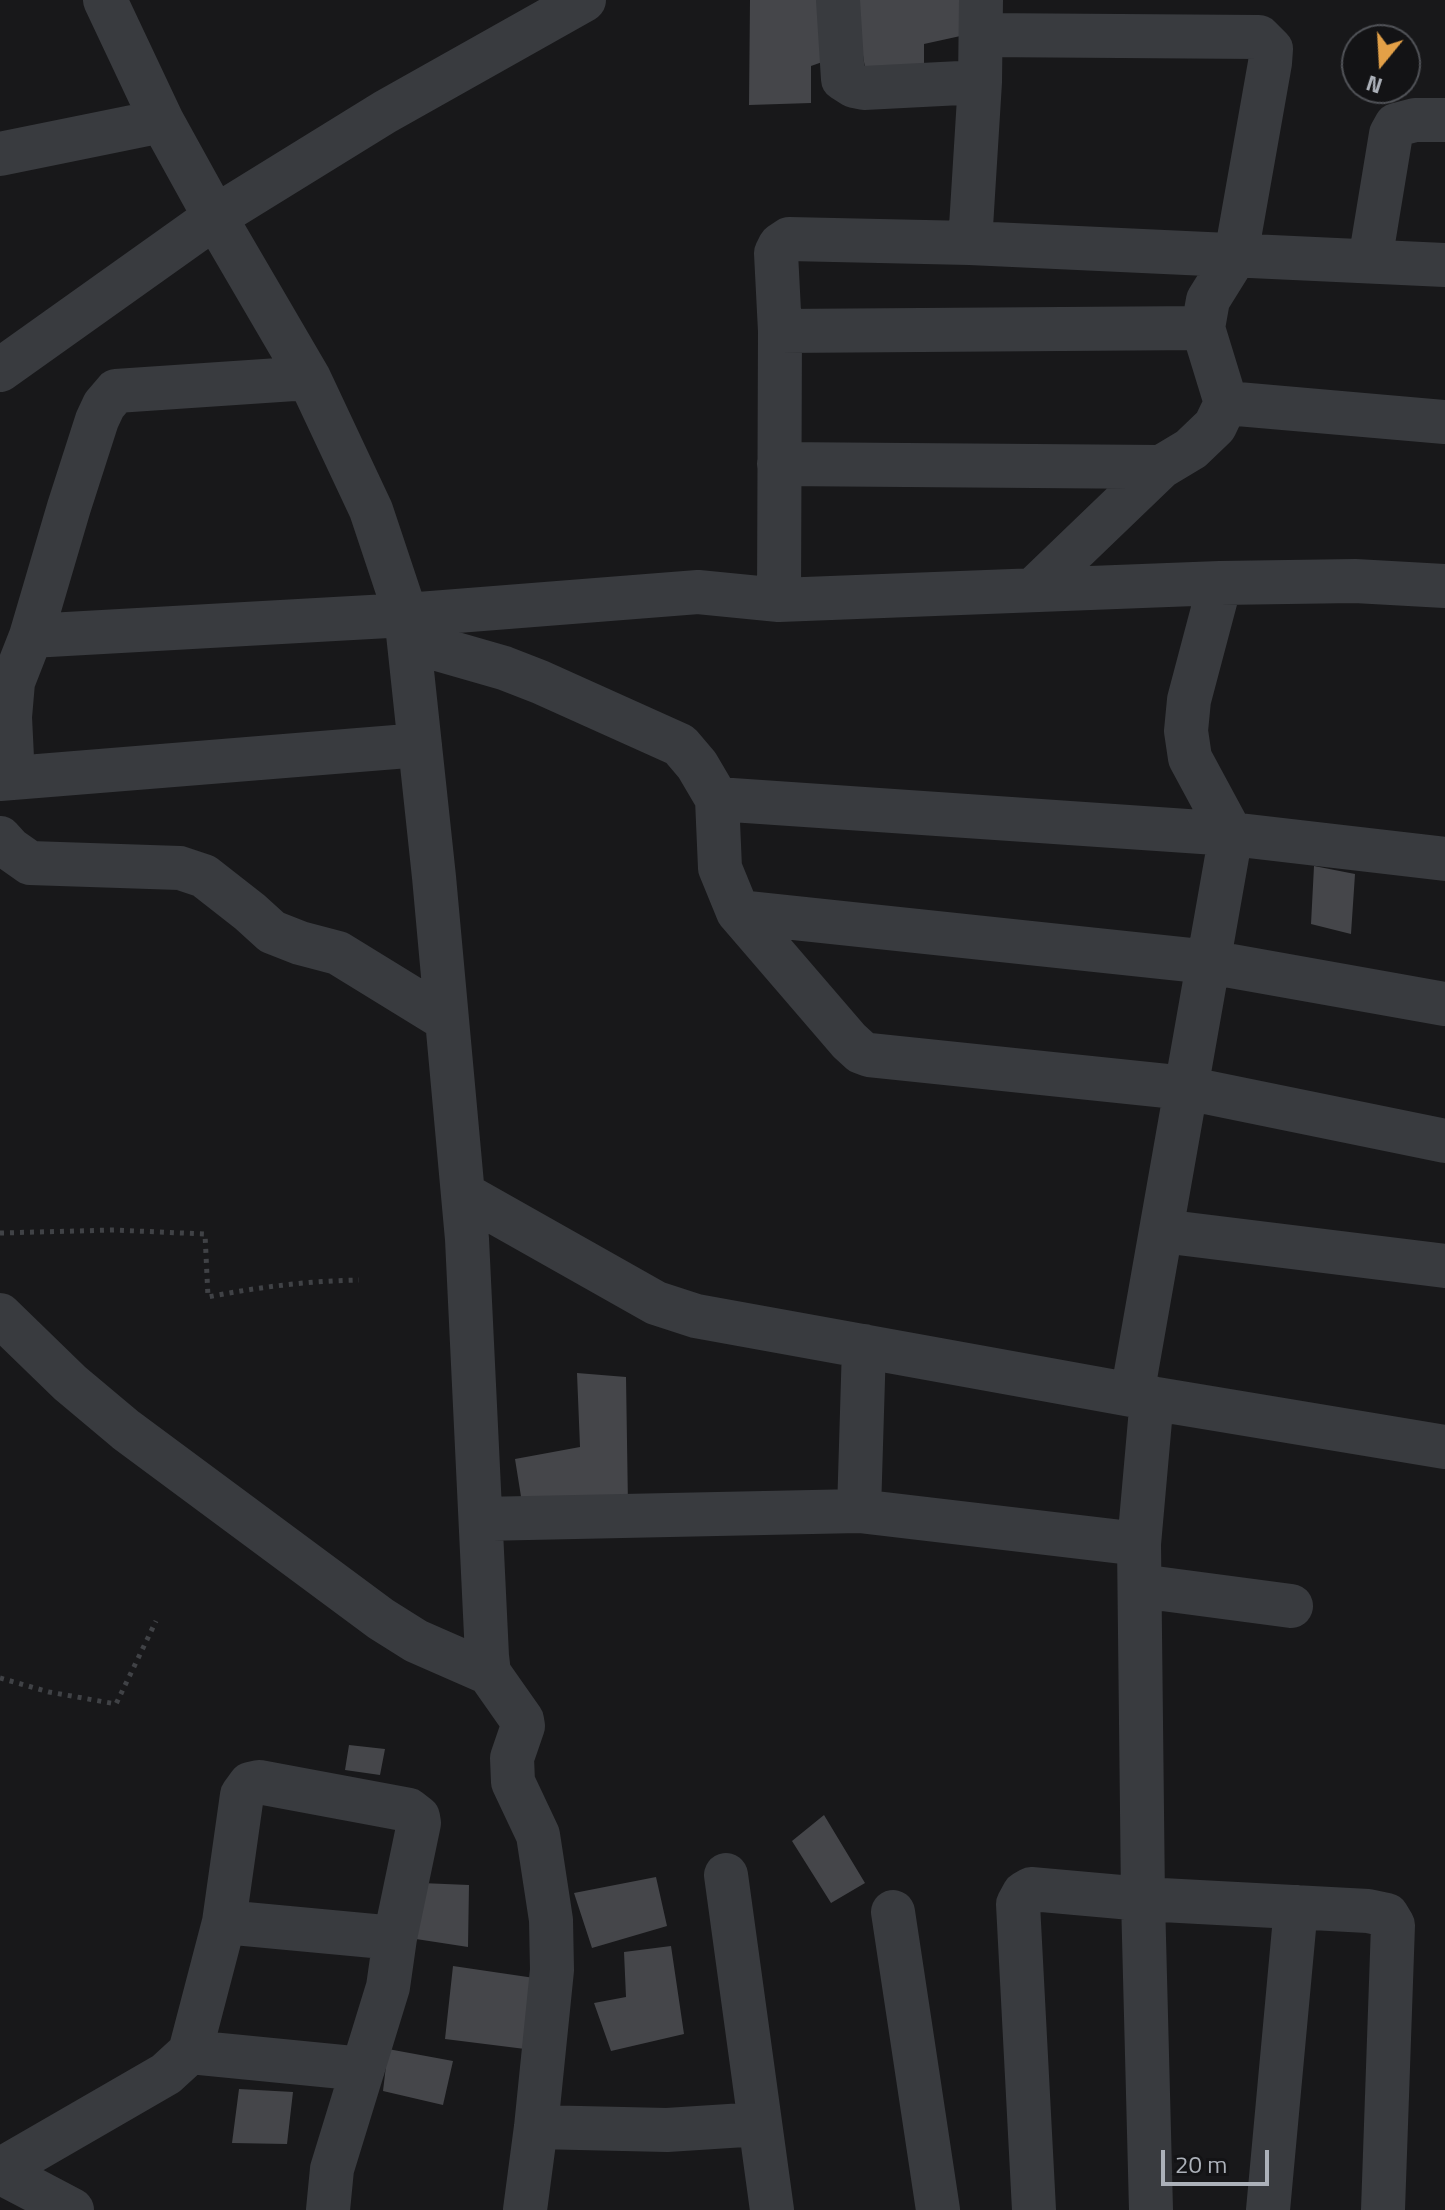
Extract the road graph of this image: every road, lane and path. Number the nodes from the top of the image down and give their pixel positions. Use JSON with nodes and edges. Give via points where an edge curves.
{"nodes":[{"id":1,"x":105,"y":0,"type":"edge"},
{"id":2,"x":838,"y":0,"type":"edge"},
{"id":3,"x":562,"y":3,"type":"edge"},
{"id":4,"x":981,"y":18,"type":"edge"},
{"id":5,"x":980,"y":82,"type":"junction"},
{"id":6,"x":1445,"y":120,"type":"edge"},
{"id":7,"x":162,"y":121,"type":"junction"},
{"id":8,"x":0,"y":154,"type":"edge"},
{"id":9,"x":215,"y":217,"type":"junction"},
{"id":10,"x":970,"y":243,"type":"junction"},
{"id":11,"x":1236,"y":255,"type":"junction"},
{"id":12,"x":1370,"y":261,"type":"junction"},
{"id":13,"x":1445,"y":265,"type":"edge"},
{"id":14,"x":1203,"y":328,"type":"junction"},
{"id":15,"x":780,"y":331,"type":"junction"},
{"id":16,"x":0,"y":370,"type":"edge"},
{"id":17,"x":309,"y":378,"type":"junction"},
{"id":18,"x":1226,"y":403,"type":"junction"},
{"id":19,"x":1445,"y":422,"type":"edge"},
{"id":20,"x":779,"y":464,"type":"junction"},
{"id":21,"x":1161,"y":467,"type":"junction"},
{"id":22,"x":1220,"y":583,"type":"junction"},
{"id":23,"x":1445,"y":586,"type":"edge"},
{"id":24,"x":1033,"y":590,"type":"junction"},
{"id":25,"x":779,"y":600,"type":"junction"},
{"id":26,"x":408,"y":628,"type":"junction"},
{"id":27,"x":31,"y":636,"type":"junction"},
{"id":28,"x":420,"y":745,"type":"junction"},
{"id":29,"x":6,"y":778,"type":"edge"},
{"id":30,"x":717,"y":799,"type":"junction"},
{"id":31,"x":1231,"y":834,"type":"junction"},
{"id":32,"x":0,"y":838,"type":"edge"},
{"id":33,"x":1445,"y":859,"type":"edge"},
{"id":34,"x":738,"y":912,"type":"junction"},
{"id":35,"x":1209,"y":962,"type":"junction"},
{"id":36,"x":1445,"y":1004,"type":"edge"},
{"id":37,"x":447,"y":1020,"type":"junction"},
{"id":38,"x":1186,"y":1088,"type":"junction"},
{"id":39,"x":1445,"y":1141,"type":"edge"},
{"id":40,"x":463,"y":1194,"type":"junction"},
{"id":41,"x":1162,"y":1231,"type":"junction"},
{"id":42,"x":0,"y":1233,"type":"edge"},
{"id":43,"x":1445,"y":1266,"type":"edge"},
{"id":44,"x":359,"y":1280,"type":"dead end"},
{"id":45,"x":0,"y":1315,"type":"edge"},
{"id":46,"x":864,"y":1346,"type":"junction"},
{"id":47,"x":1142,"y":1396,"type":"junction"},
{"id":48,"x":1445,"y":1447,"type":"edge"},
{"id":49,"x":859,"y":1511,"type":"junction"},
{"id":50,"x":481,"y":1519,"type":"junction"},
{"id":51,"x":1139,"y":1565,"type":"junction"},
{"id":52,"x":1291,"y":1606,"type":"dead end"},
{"id":53,"x":156,"y":1621,"type":"dead end"},
{"id":54,"x":489,"y":1673,"type":"junction"},
{"id":55,"x":0,"y":1678,"type":"edge"},
{"id":56,"x":726,"y":1875,"type":"dead end"},
{"id":57,"x":1143,"y":1899,"type":"junction"},
{"id":58,"x":1296,"y":1907,"type":"junction"},
{"id":59,"x":893,"y":1912,"type":"dead end"},
{"id":60,"x":224,"y":1922,"type":"junction"},
{"id":61,"x":395,"y":1938,"type":"junction"},
{"id":62,"x":190,"y":2052,"type":"junction"},
{"id":63,"x":363,"y":2069,"type":"junction"},
{"id":64,"x":760,"y":2124,"type":"junction"},
{"id":65,"x":536,"y":2127,"type":"junction"},
{"id":66,"x":0,"y":2171,"type":"edge"},
{"id":67,"x":72,"y":2210,"type":"edge"},
{"id":68,"x":328,"y":2210,"type":"edge"},
{"id":69,"x":525,"y":2210,"type":"edge"},
{"id":70,"x":772,"y":2210,"type":"edge"},
{"id":71,"x":938,"y":2210,"type":"edge"},
{"id":72,"x":1034,"y":2210,"type":"edge"},
{"id":73,"x":1151,"y":2210,"type":"edge"},
{"id":74,"x":1268,"y":2210,"type":"edge"},
{"id":75,"x":1383,"y":2210,"type":"edge"}],
"edges":[{"from":1,"to":7,"type":"street"},
{"from":2,"to":5,"type":"street","via":[[843,79],[854,86]]},
{"from":3,"to":9,"type":"street"},
{"from":4,"to":5,"type":"street"},
{"from":4,"to":11,"type":"street","via":[[1259,37],[1271,49],[1270,63]]},
{"from":5,"to":10,"type":"street"},
{"from":6,"to":12,"type":"street","via":[[1415,120],[1396,125],[1391,134]]},
{"from":7,"to":8,"type":"street"},
{"from":7,"to":9,"type":"street"},
{"from":9,"to":16,"type":"street"},
{"from":9,"to":17,"type":"street"},
{"from":10,"to":11,"type":"street"},
{"from":10,"to":15,"type":"street","via":[[789,239],[776,253]]},
{"from":11,"to":12,"type":"street"},
{"from":11,"to":14,"type":"street","via":[[1208,300]]},
{"from":12,"to":13,"type":"street"},
{"from":14,"to":15,"type":"street"},
{"from":14,"to":18,"type":"street"},
{"from":15,"to":20,"type":"street"},
{"from":17,"to":26,"type":"street","via":[[371,510]]},
{"from":17,"to":27,"type":"street","via":[[116,391],[97,420]]},
{"from":18,"to":19,"type":"street"},
{"from":18,"to":21,"type":"street","via":[[1215,426]]},
{"from":20,"to":21,"type":"street"},
{"from":20,"to":25,"type":"street"},
{"from":21,"to":24,"type":"street"},
{"from":22,"to":23,"type":"street"},
{"from":22,"to":24,"type":"street"},
{"from":22,"to":31,"type":"street","via":[[1189,700],[1186,731],[1190,758]]},
{"from":24,"to":25,"type":"street"},
{"from":25,"to":26,"type":"street","via":[[698,592]]},
{"from":26,"to":27,"type":"street"},
{"from":26,"to":28,"type":"street"},
{"from":26,"to":30,"type":"street","via":[[680,745]]},
{"from":27,"to":29,"type":"street","via":[[13,682]]},
{"from":28,"to":29,"type":"street"},
{"from":28,"to":37,"type":"street"},
{"from":30,"to":31,"type":"street"},
{"from":30,"to":34,"type":"street","via":[[720,868]]},
{"from":31,"to":33,"type":"street"},
{"from":31,"to":35,"type":"street"},
{"from":32,"to":37,"type":"street","via":[[30,863],[180,868],[204,876],[272,932],[338,953]]},
{"from":34,"to":35,"type":"street"},
{"from":34,"to":38,"type":"street","via":[[861,1052]]},
{"from":35,"to":36,"type":"street"},
{"from":35,"to":38,"type":"street"},
{"from":37,"to":40,"type":"street"},
{"from":38,"to":39,"type":"street"},
{"from":38,"to":41,"type":"street"},
{"from":40,"to":46,"type":"street","via":[[656,1303],[696,1316]]},
{"from":40,"to":50,"type":"street"},
{"from":41,"to":43,"type":"street"},
{"from":41,"to":47,"type":"street"},
{"from":42,"to":44,"type":"path","via":[[205,1234],[208,1297],[301,1282]]},
{"from":45,"to":54,"type":"street","via":[[126,1430],[381,1619],[416,1641]]},
{"from":46,"to":47,"type":"street"},
{"from":46,"to":49,"type":"street"},
{"from":47,"to":48,"type":"street"},
{"from":47,"to":51,"type":"street"},
{"from":49,"to":50,"type":"street"},
{"from":49,"to":51,"type":"street"},
{"from":50,"to":54,"type":"street"},
{"from":51,"to":52,"type":"street"},
{"from":51,"to":57,"type":"street"},
{"from":53,"to":55,"type":"path","via":[[116,1704]]},
{"from":54,"to":65,"type":"street","via":[[519,1713],[513,1782],[538,1835],[551,1920],[552,1970]]},
{"from":56,"to":64,"type":"street"},
{"from":57,"to":58,"type":"street"},
{"from":57,"to":72,"type":"street","via":[[1031,1889],[1018,1904]]},
{"from":57,"to":73,"type":"street"},
{"from":58,"to":74,"type":"street"},
{"from":58,"to":75,"type":"street","via":[[1368,1911],[1387,1915],[1393,1925]]},
{"from":59,"to":71,"type":"street"},
{"from":60,"to":61,"type":"street"},
{"from":60,"to":61,"type":"street","via":[[242,1795],[259,1782],[409,1810],[418,1817]]},
{"from":60,"to":62,"type":"street"},
{"from":61,"to":63,"type":"street","via":[[388,1987]]},
{"from":62,"to":63,"type":"street"},
{"from":62,"to":66,"type":"street","via":[[166,2074]]},
{"from":63,"to":68,"type":"street","via":[[332,2169]]},
{"from":64,"to":65,"type":"street","via":[[667,2130]]},
{"from":64,"to":70,"type":"street"},
{"from":65,"to":69,"type":"street"},
{"from":66,"to":67,"type":"street"}]}
